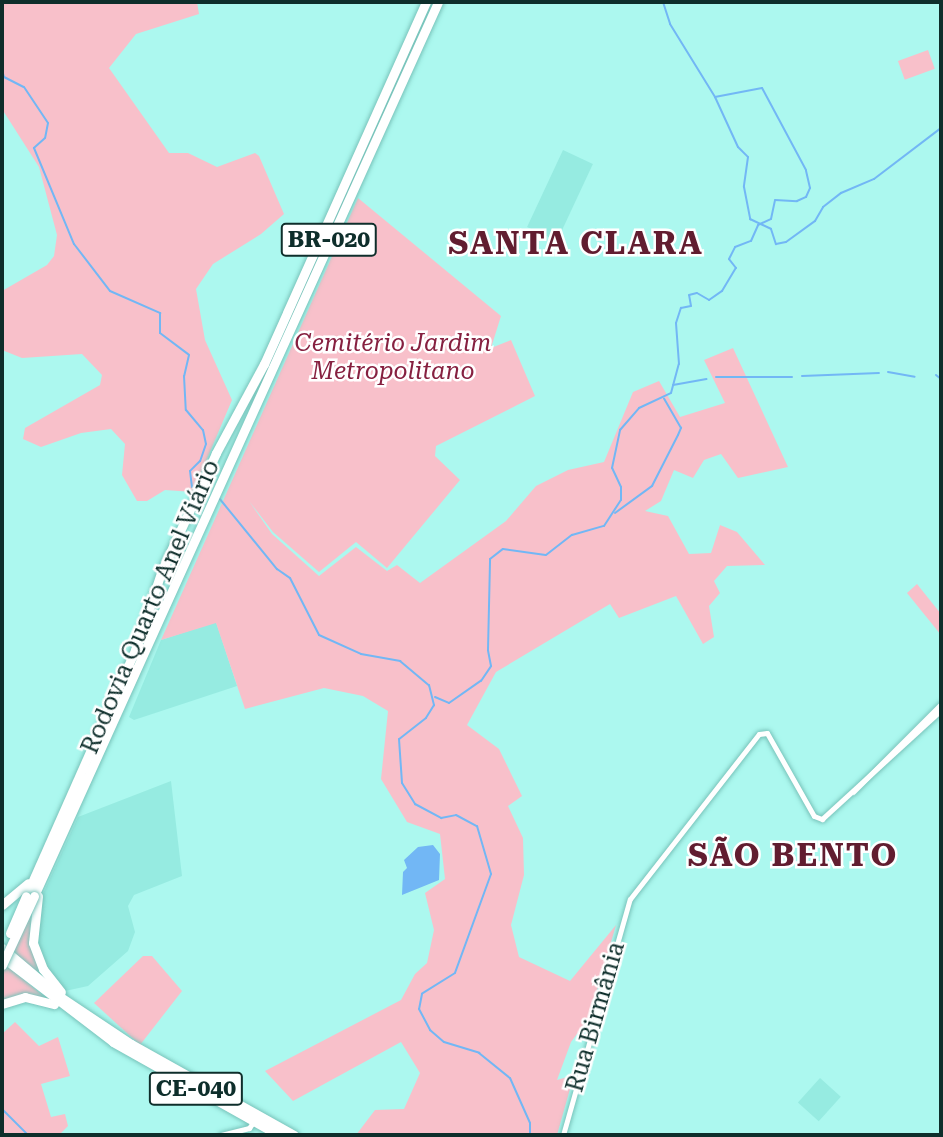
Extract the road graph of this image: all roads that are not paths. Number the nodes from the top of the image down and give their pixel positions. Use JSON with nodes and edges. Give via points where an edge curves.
{"nodes":[{"id":1,"x":426,"y":2,"type":"edge"},
{"id":2,"x":438,"y":2,"type":"edge"},
{"id":3,"x":397,"y":78,"type":"junction"},
{"id":4,"x":372,"y":133,"type":"junction"},
{"id":5,"x":216,"y":453,"type":"junction"},
{"id":6,"x":232,"y":460,"type":"junction"},
{"id":7,"x":171,"y":553,"type":"junction"},
{"id":8,"x":189,"y":558,"type":"junction"},
{"id":9,"x":941,"y":704,"type":"edge"},
{"id":10,"x":941,"y":710,"type":"edge"},
{"id":11,"x":105,"y":716,"type":"junction"},
{"id":12,"x":116,"y":719,"type":"junction"},
{"id":13,"x":853,"y":792,"type":"junction"},
{"id":14,"x":52,"y":858,"type":"junction"},
{"id":15,"x":37,"y":870,"type":"junction"},
{"id":16,"x":30,"y":896,"type":"junction"},
{"id":17,"x":2,"y":905,"type":"edge"},
{"id":18,"x":2,"y":950,"type":"edge"},
{"id":19,"x":2,"y":957,"type":"edge"},
{"id":20,"x":2,"y":965,"type":"edge"},
{"id":21,"x":2,"y":1004,"type":"edge"},
{"id":22,"x":71,"y":1005,"type":"junction"},
{"id":23,"x":78,"y":1019,"type":"junction"},
{"id":24,"x":254,"y":1122,"type":"junction"},
{"id":25,"x":264,"y":1127,"type":"junction"},
{"id":26,"x":230,"y":1134,"type":"edge"},
{"id":27,"x":220,"y":1135,"type":"edge"},
{"id":28,"x":279,"y":1135,"type":"edge"},
{"id":29,"x":295,"y":1135,"type":"edge"},
{"id":30,"x":563,"y":1135,"type":"edge"}],
"edges":[{"from":1,"to":3,"type":"highway","name":"Rodovia Quarto Anel Viário","number":"BR-020"},
{"from":2,"to":3,"type":"highway","name":"Rodovia Quarto Anel Viário","number":"BR-020"},
{"from":3,"to":4,"type":"highway","name":"Rodovia Quarto Anel Viário","number":"BR-020"},
{"from":4,"to":5,"type":"highway","name":"Rodovia Quarto Anel Viário","number":"BR-020","via":[[264,364]]},
{"from":4,"to":6,"type":"highway","name":"Rodovia Quarto Anel Viário","number":"BR-020"},
{"from":5,"to":6,"type":"highway","via":[[220,462]]},
{"from":5,"to":7,"type":"highway","name":"Rodovia Quarto Anel Viário","number":"BR-020"},
{"from":6,"to":8,"type":"highway","name":"Rodovia Quarto Anel Viário","number":"BR-020"},
{"from":7,"to":8,"type":"highway","via":[[183,548]]},
{"from":7,"to":11,"type":"highway","name":"Rodovia Quarto Anel Viário","number":"BR-020"},
{"from":8,"to":12,"type":"highway","name":"Rodovia Quarto Anel Viário","number":"BR-020"},
{"from":9,"to":13,"type":"street"},
{"from":10,"to":13,"type":"street"},
{"from":11,"to":12,"type":"highway"},
{"from":11,"to":15,"type":"highway","name":"Rodovia Quarto Anel Viário","number":"BR-020"},
{"from":12,"to":14,"type":"highway","name":"Rodovia Quarto Anel Viário","number":"BR-020"},
{"from":13,"to":30,"type":"street","name":"Rua Birmânia","via":[[825,817],[817,818],[769,736],[764,731],[759,734],[630,900]]},
{"from":14,"to":16,"type":"highway","number":"BR-020"},
{"from":14,"to":22,"type":"highway","via":[[35,903],[32,935],[43,969]]},
{"from":15,"to":16,"type":"highway","number":"BR-020"},
{"from":15,"to":17,"type":"highway","number":"BR-020","via":[[20,893]]},
{"from":16,"to":18,"type":"highway","number":"BR-020","bridge":true},
{"from":16,"to":20,"type":"highway","number":"BR-020","bridge":true},
{"from":18,"to":22,"type":"highway","number":"CE-040"},
{"from":19,"to":23,"type":"highway","number":"CE-040"},
{"from":21,"to":23,"type":"highway","via":[[34,998]]},
{"from":22,"to":29,"type":"highway","number":"CE-040","via":[[179,1072]]},
{"from":23,"to":24,"type":"highway","number":"CE-040"},
{"from":24,"to":25,"type":"highway","number":"CE-040"},
{"from":24,"to":26,"type":"street","via":[[250,1128]]},
{"from":25,"to":26,"type":"street"},
{"from":25,"to":28,"type":"highway","number":"CE-040"},
{"from":26,"to":27,"type":"street"}]}
